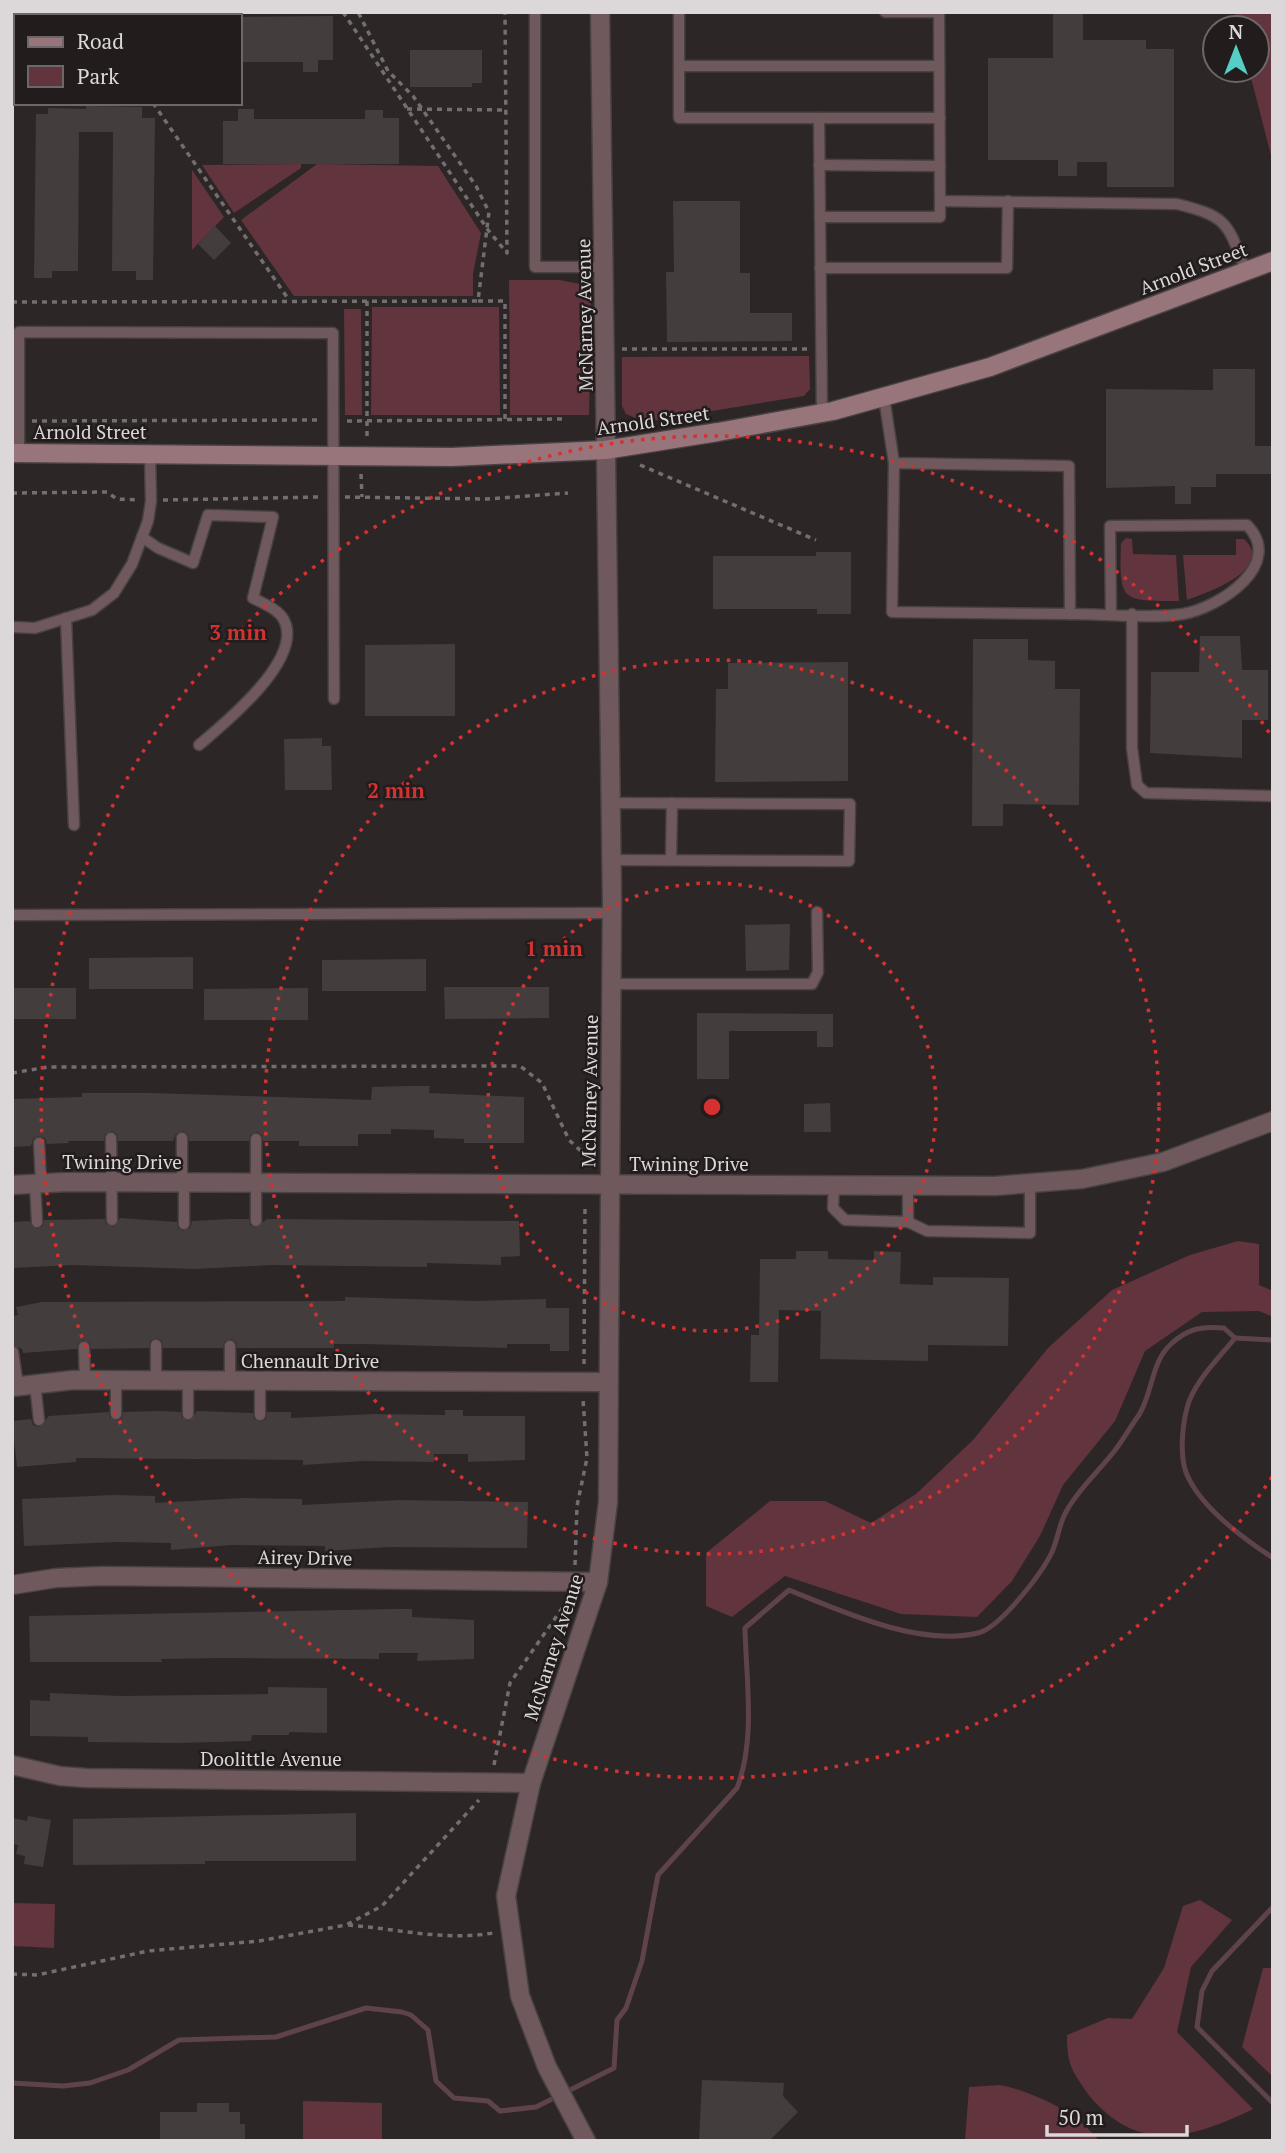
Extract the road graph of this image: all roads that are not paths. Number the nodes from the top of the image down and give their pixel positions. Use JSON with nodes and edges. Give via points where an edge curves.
{"nodes":[{"id":1,"x":535,"y":12,"type":"edge"},
{"id":2,"x":600,"y":12,"type":"edge"},
{"id":3,"x":679,"y":12,"type":"edge"},
{"id":4,"x":885,"y":12,"type":"edge"},
{"id":5,"x":939,"y":12,"type":"edge"},
{"id":6,"x":945,"y":12,"type":"edge"},
{"id":7,"x":679,"y":66,"type":"junction"},
{"id":8,"x":939,"y":66,"type":"junction"},
{"id":9,"x":819,"y":118,"type":"junction"},
{"id":10,"x":940,"y":118,"type":"junction"},
{"id":11,"x":819,"y":165,"type":"junction"},
{"id":12,"x":940,"y":166,"type":"junction"},
{"id":13,"x":940,"y":201,"type":"junction"},
{"id":14,"x":1007,"y":201,"type":"junction"},
{"id":15,"x":820,"y":218,"type":"junction"},
{"id":16,"x":1273,"y":261,"type":"edge"},
{"id":17,"x":604,"y":267,"type":"junction"},
{"id":18,"x":820,"y":268,"type":"junction"},
{"id":19,"x":1246,"y":271,"type":"junction"},
{"id":20,"x":15,"y":332,"type":"edge"},
{"id":21,"x":884,"y":397,"type":"junction"},
{"id":22,"x":822,"y":413,"type":"junction"},
{"id":23,"x":607,"y":449,"type":"junction"},
{"id":24,"x":15,"y":452,"type":"edge"},
{"id":25,"x":150,"y":452,"type":"junction"},
{"id":26,"x":333,"y":458,"type":"junction"},
{"id":27,"x":894,"y":463,"type":"junction"},
{"id":28,"x":142,"y":537,"type":"junction"},
{"id":29,"x":1070,"y":614,"type":"junction"},
{"id":30,"x":1111,"y":614,"type":"junction"},
{"id":31,"x":1132,"y":614,"type":"junction"},
{"id":32,"x":66,"y":618,"type":"junction"},
{"id":33,"x":12,"y":627,"type":"edge"},
{"id":34,"x":334,"y":699,"type":"dead end"},
{"id":35,"x":199,"y":745,"type":"dead end"},
{"id":36,"x":1273,"y":796,"type":"edge"},
{"id":37,"x":611,"y":803,"type":"junction"},
{"id":38,"x":671,"y":803,"type":"junction"},
{"id":39,"x":74,"y":825,"type":"dead end"},
{"id":40,"x":612,"y":860,"type":"junction"},
{"id":41,"x":671,"y":860,"type":"junction"},
{"id":42,"x":817,"y":912,"type":"dead end"},
{"id":43,"x":612,"y":913,"type":"junction"},
{"id":44,"x":12,"y":915,"type":"edge"},
{"id":45,"x":611,"y":984,"type":"junction"},
{"id":46,"x":1273,"y":1121,"type":"edge"},
{"id":47,"x":111,"y":1138,"type":"dead end"},
{"id":48,"x":182,"y":1138,"type":"dead end"},
{"id":49,"x":256,"y":1139,"type":"dead end"},
{"id":50,"x":39,"y":1143,"type":"dead end"},
{"id":51,"x":38,"y":1182,"type":"junction"},
{"id":52,"x":112,"y":1182,"type":"junction"},
{"id":53,"x":183,"y":1182,"type":"junction"},
{"id":54,"x":256,"y":1183,"type":"junction"},
{"id":55,"x":1030,"y":1183,"type":"junction"},
{"id":56,"x":834,"y":1184,"type":"junction"},
{"id":57,"x":908,"y":1184,"type":"junction"},
{"id":58,"x":12,"y":1185,"type":"edge"},
{"id":59,"x":608,"y":1185,"type":"junction"},
{"id":60,"x":112,"y":1220,"type":"dead end"},
{"id":61,"x":256,"y":1221,"type":"dead end"},
{"id":62,"x":37,"y":1222,"type":"dead end"},
{"id":63,"x":908,"y":1222,"type":"junction"},
{"id":64,"x":184,"y":1224,"type":"dead end"},
{"id":65,"x":156,"y":1345,"type":"dead end"},
{"id":66,"x":230,"y":1346,"type":"dead end"},
{"id":67,"x":83,"y":1347,"type":"dead end"},
{"id":68,"x":13,"y":1352,"type":"edge"},
{"id":69,"x":85,"y":1380,"type":"junction"},
{"id":70,"x":116,"y":1380,"type":"junction"},
{"id":71,"x":156,"y":1380,"type":"junction"},
{"id":72,"x":188,"y":1380,"type":"junction"},
{"id":73,"x":230,"y":1380,"type":"junction"},
{"id":74,"x":260,"y":1380,"type":"junction"},
{"id":75,"x":607,"y":1382,"type":"junction"},
{"id":76,"x":22,"y":1385,"type":"edge"},
{"id":77,"x":116,"y":1414,"type":"dead end"},
{"id":78,"x":188,"y":1414,"type":"dead end"},
{"id":79,"x":260,"y":1415,"type":"dead end"},
{"id":80,"x":39,"y":1420,"type":"dead end"},
{"id":81,"x":598,"y":1582,"type":"junction"},
{"id":82,"x":12,"y":1585,"type":"edge"},
{"id":83,"x":12,"y":1765,"type":"edge"},
{"id":84,"x":531,"y":1783,"type":"junction"},
{"id":85,"x":586,"y":2141,"type":"edge"}],
"edges":[{"from":1,"to":17,"type":"lane","via":[[535,267]]},
{"from":2,"to":17,"type":"street","name":"McNarney Avenue"},
{"from":3,"to":7,"type":"lane"},
{"from":4,"to":5,"type":"lane"},
{"from":5,"to":6,"type":"lane"},
{"from":5,"to":8,"type":"lane"},
{"from":7,"to":8,"type":"lane"},
{"from":7,"to":9,"type":"lane","via":[[679,118]]},
{"from":8,"to":10,"type":"lane"},
{"from":9,"to":10,"type":"lane"},
{"from":9,"to":11,"type":"lane"},
{"from":10,"to":12,"type":"lane"},
{"from":11,"to":12,"type":"lane"},
{"from":11,"to":15,"type":"lane"},
{"from":12,"to":13,"type":"lane"},
{"from":13,"to":14,"type":"lane"},
{"from":13,"to":15,"type":"lane","via":[[940,217]]},
{"from":14,"to":18,"type":"lane","via":[[1006,268]]},
{"from":14,"to":19,"type":"lane","via":[[1177,204],[1209,212],[1229,226]]},
{"from":15,"to":18,"type":"lane"},
{"from":16,"to":19,"type":"main road","name":"Arnold Street"},
{"from":17,"to":23,"type":"street","name":"McNarney Avenue"},
{"from":18,"to":22,"type":"lane"},
{"from":19,"to":21,"type":"main road","name":"Arnold Street","via":[[990,367]]},
{"from":20,"to":24,"type":"lane","via":[[19,421]]},
{"from":20,"to":26,"type":"lane","via":[[333,333]]},
{"from":21,"to":22,"type":"main road","name":"Arnold Street"},
{"from":21,"to":27,"type":"lane"},
{"from":22,"to":23,"type":"main road","name":"Arnold Street"},
{"from":23,"to":26,"type":"main road","name":"Arnold Street"},
{"from":23,"to":37,"type":"street","name":"McNarney Avenue"},
{"from":24,"to":25,"type":"main road","name":"Arnold Street"},
{"from":25,"to":26,"type":"main road","name":"Arnold Street"},
{"from":25,"to":28,"type":"lane","via":[[151,501]]},
{"from":26,"to":34,"type":"lane"},
{"from":27,"to":29,"type":"lane","via":[[1069,466]]},
{"from":27,"to":29,"type":"lane","via":[[892,612]]},
{"from":28,"to":32,"type":"lane","via":[[114,593],[92,610]]},
{"from":28,"to":35,"type":"lane","via":[[193,563],[208,515],[273,517],[253,598],[279,612],[286,622],[282,653],[252,699]]},
{"from":29,"to":30,"type":"lane"},
{"from":30,"to":31,"type":"lane"},
{"from":30,"to":31,"type":"lane","via":[[1110,526],[1247,525],[1269,545],[1269,563],[1257,580],[1183,614]]},
{"from":31,"to":36,"type":"lane","via":[[1132,748],[1137,785],[1146,793]]},
{"from":32,"to":33,"type":"lane","via":[[35,628]]},
{"from":32,"to":39,"type":"lane"},
{"from":37,"to":38,"type":"lane"},
{"from":37,"to":40,"type":"street","name":"McNarney Avenue"},
{"from":38,"to":41,"type":"lane"},
{"from":38,"to":41,"type":"lane","via":[[850,804],[849,861]]},
{"from":40,"to":41,"type":"lane"},
{"from":40,"to":43,"type":"street","name":"McNarney Avenue"},
{"from":42,"to":45,"type":"lane","via":[[818,972],[812,984]]},
{"from":43,"to":44,"type":"lane"},
{"from":43,"to":45,"type":"street","name":"McNarney Avenue"},
{"from":45,"to":59,"type":"street","name":"McNarney Avenue"},
{"from":46,"to":55,"type":"street","name":"Twining Drive","via":[[1163,1162],[1082,1179]]},
{"from":47,"to":52,"type":"lane"},
{"from":48,"to":53,"type":"lane"},
{"from":49,"to":54,"type":"lane"},
{"from":50,"to":51,"type":"lane"},
{"from":51,"to":52,"type":"street","name":"Twining Drive"},
{"from":51,"to":58,"type":"street","name":"Twining Drive"},
{"from":51,"to":62,"type":"lane"},
{"from":52,"to":53,"type":"street","name":"Twining Drive"},
{"from":52,"to":60,"type":"lane"},
{"from":53,"to":54,"type":"street","name":"Twining Drive"},
{"from":53,"to":64,"type":"lane"},
{"from":54,"to":59,"type":"street","name":"Twining Drive"},
{"from":54,"to":61,"type":"lane"},
{"from":55,"to":57,"type":"street","name":"Twining Drive"},
{"from":55,"to":63,"type":"lane","via":[[1030,1233],[927,1231]]},
{"from":56,"to":57,"type":"street","name":"Twining Drive"},
{"from":56,"to":59,"type":"street","name":"Twining Drive"},
{"from":56,"to":63,"type":"lane","via":[[833,1208],[845,1220]]},
{"from":57,"to":63,"type":"lane"},
{"from":59,"to":75,"type":"street","name":"McNarney Avenue"},
{"from":65,"to":71,"type":"lane"},
{"from":66,"to":73,"type":"lane"},
{"from":67,"to":69,"type":"lane"},
{"from":68,"to":76,"type":"lane"},
{"from":69,"to":70,"type":"street","name":"Chennault Drive"},
{"from":69,"to":76,"type":"street","name":"Chennault Drive"},
{"from":70,"to":71,"type":"street","name":"Chennault Drive"},
{"from":70,"to":77,"type":"lane"},
{"from":71,"to":72,"type":"street","name":"Chennault Drive"},
{"from":72,"to":73,"type":"street","name":"Chennault Drive"},
{"from":72,"to":78,"type":"lane"},
{"from":73,"to":74,"type":"street","name":"Chennault Drive"},
{"from":74,"to":75,"type":"street","name":"Chennault Drive"},
{"from":74,"to":79,"type":"lane"},
{"from":75,"to":81,"type":"street","name":"McNarney Avenue","via":[[608,1502]]},
{"from":76,"to":80,"type":"lane"},
{"from":81,"to":82,"type":"street","name":"Airey Drive","via":[[102,1576]]},
{"from":81,"to":84,"type":"street","name":"McNarney Avenue"},
{"from":83,"to":84,"type":"street","name":"Doolittle Avenue","via":[[86,1778]]},
{"from":84,"to":85,"type":"street","name":"McNarney Avenue","via":[[506,1896],[520,1996],[547,2067]]}]}
